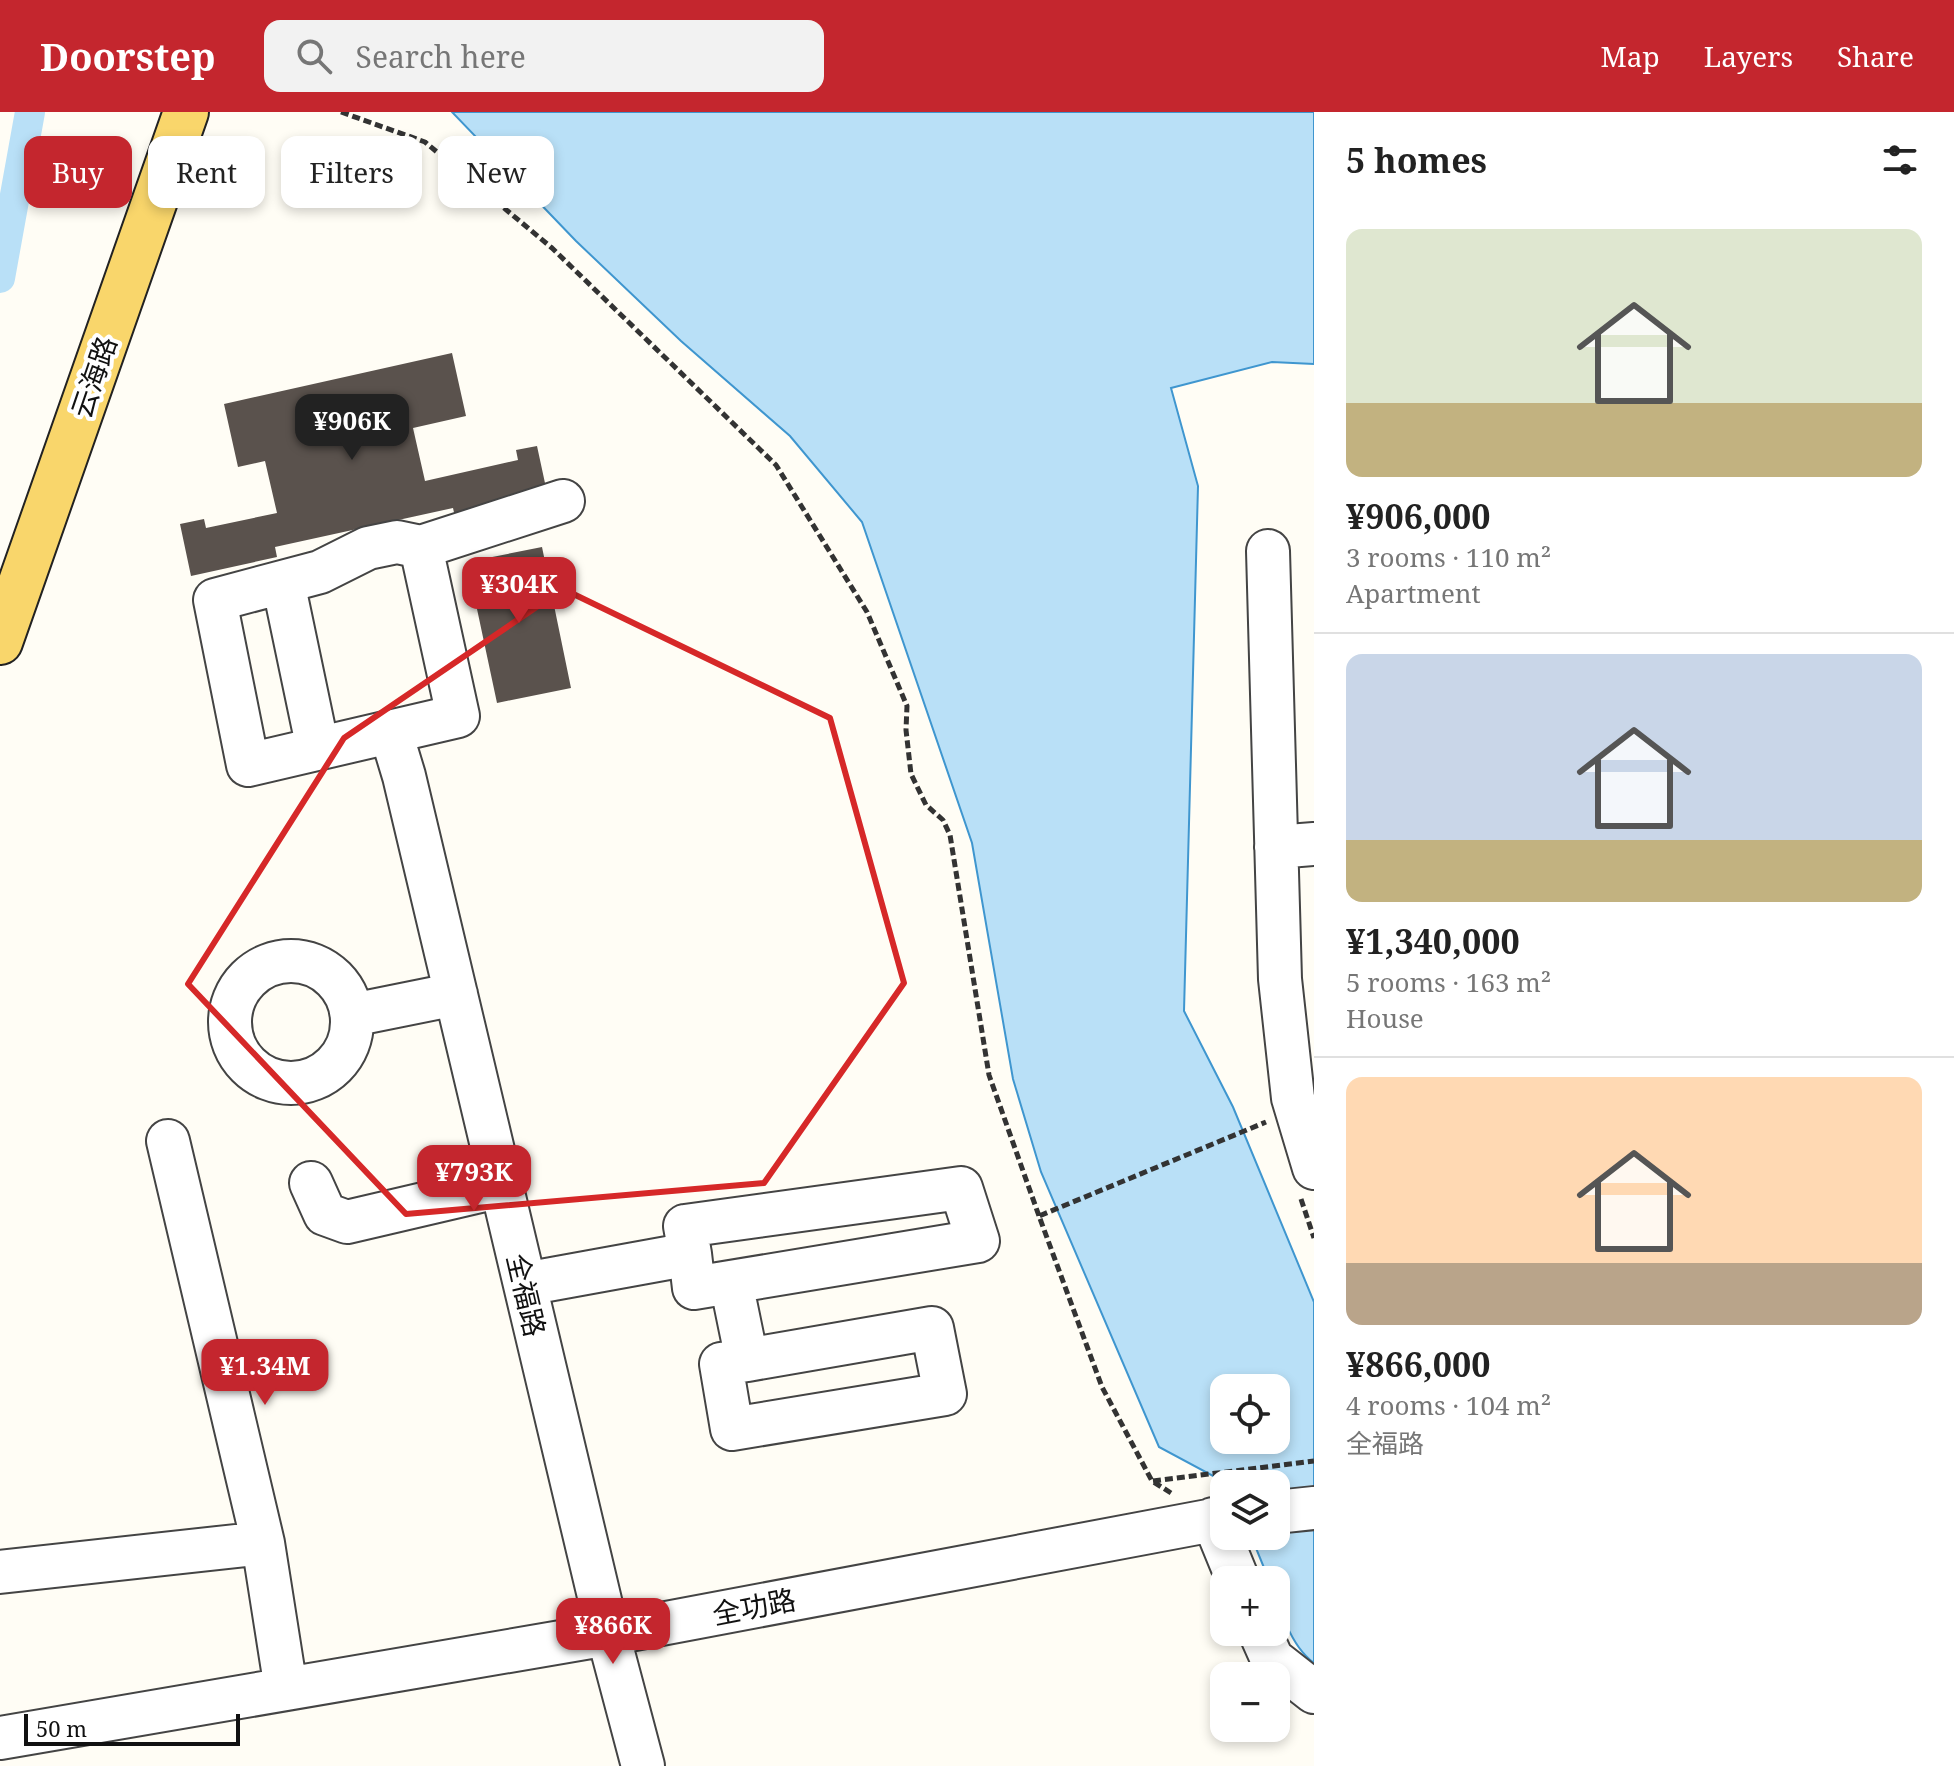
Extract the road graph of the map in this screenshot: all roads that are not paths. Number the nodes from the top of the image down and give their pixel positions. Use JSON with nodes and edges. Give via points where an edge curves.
{"nodes":[{"id":1,"x":186,"y":112,"type":"edge"},
{"id":2,"x":563,"y":501,"type":"dead end"},
{"id":3,"x":421,"y":547,"type":"junction"},
{"id":4,"x":1268,"y":551,"type":"dead end"},
{"id":5,"x":283,"y":582,"type":"junction"},
{"id":6,"x":0,"y":642,"type":"edge"},
{"id":7,"x":391,"y":733,"type":"junction"},
{"id":8,"x":318,"y":749,"type":"junction"},
{"id":9,"x":1295,"y":845,"type":"edge"},
{"id":10,"x":456,"y":994,"type":"junction"},
{"id":11,"x":352,"y":1015,"type":"dead end"},
{"id":12,"x":1300,"y":1039,"type":"edge"},
{"id":13,"x":168,"y":1141,"type":"dead end"},
{"id":14,"x":1305,"y":1176,"type":"edge"},
{"id":15,"x":311,"y":1183,"type":"dead end"},
{"id":16,"x":501,"y":1186,"type":"junction"},
{"id":17,"x":690,"y":1254,"type":"junction"},
{"id":18,"x":731,"y":1282,"type":"junction"},
{"id":19,"x":525,"y":1284,"type":"junction"},
{"id":20,"x":747,"y":1360,"type":"junction"},
{"id":21,"x":1314,"y":1508,"type":"edge"},
{"id":22,"x":1290,"y":1511,"type":"edge"},
{"id":23,"x":1210,"y":1521,"type":"edge"},
{"id":24,"x":263,"y":1543,"type":"junction"},
{"id":25,"x":0,"y":1572,"type":"edge"},
{"id":26,"x":608,"y":1634,"type":"junction"},
{"id":27,"x":1266,"y":1646,"type":"edge"},
{"id":28,"x":286,"y":1689,"type":"junction"},
{"id":29,"x":1314,"y":1692,"type":"edge"},
{"id":30,"x":0,"y":1738,"type":"edge"},
{"id":31,"x":643,"y":1766,"type":"edge"}],
"edges":[{"from":1,"to":6,"type":"main road","name":"云海路"},
{"from":2,"to":3,"type":"street"},
{"from":3,"to":5,"type":"street","via":[[397,542],[368,548],[320,572]]},
{"from":3,"to":7,"type":"street","via":[[458,716]]},
{"from":4,"to":9,"type":"street"},
{"from":5,"to":8,"type":"street"},
{"from":5,"to":8,"type":"street","via":[[215,600],[248,765]]},
{"from":7,"to":8,"type":"street"},
{"from":7,"to":10,"type":"street","name":"全福路"},
{"from":9,"to":12,"type":"street","via":[[1280,979]]},
{"from":10,"to":11,"type":"street"},
{"from":10,"to":16,"type":"street","name":"全福路"},
{"from":12,"to":14,"type":"street","via":[[1293,1098]]},
{"from":13,"to":24,"type":"street"},
{"from":15,"to":16,"type":"street","via":[[325,1214],[347,1222]]},
{"from":16,"to":19,"type":"street","name":"全福路"},
{"from":17,"to":18,"type":"street","via":[[694,1288]]},
{"from":17,"to":18,"type":"street","via":[[685,1226],[961,1188],[978,1241]]},
{"from":17,"to":19,"type":"street"},
{"from":18,"to":20,"type":"street"},
{"from":19,"to":26,"type":"street","name":"全福路"},
{"from":20,"to":20,"type":"street","via":[[932,1328],[945,1394],[732,1429],[721,1364]]},
{"from":21,"to":22,"type":"street"},
{"from":23,"to":26,"type":"street","name":"全功路"},
{"from":24,"to":25,"type":"street"},
{"from":24,"to":28,"type":"street"},
{"from":26,"to":28,"type":"street","name":"全功路"},
{"from":26,"to":31,"type":"street","name":"全福路"},
{"from":27,"to":29,"type":"street","via":[[1272,1659]]},
{"from":28,"to":30,"type":"street","name":"全功路"}]}
